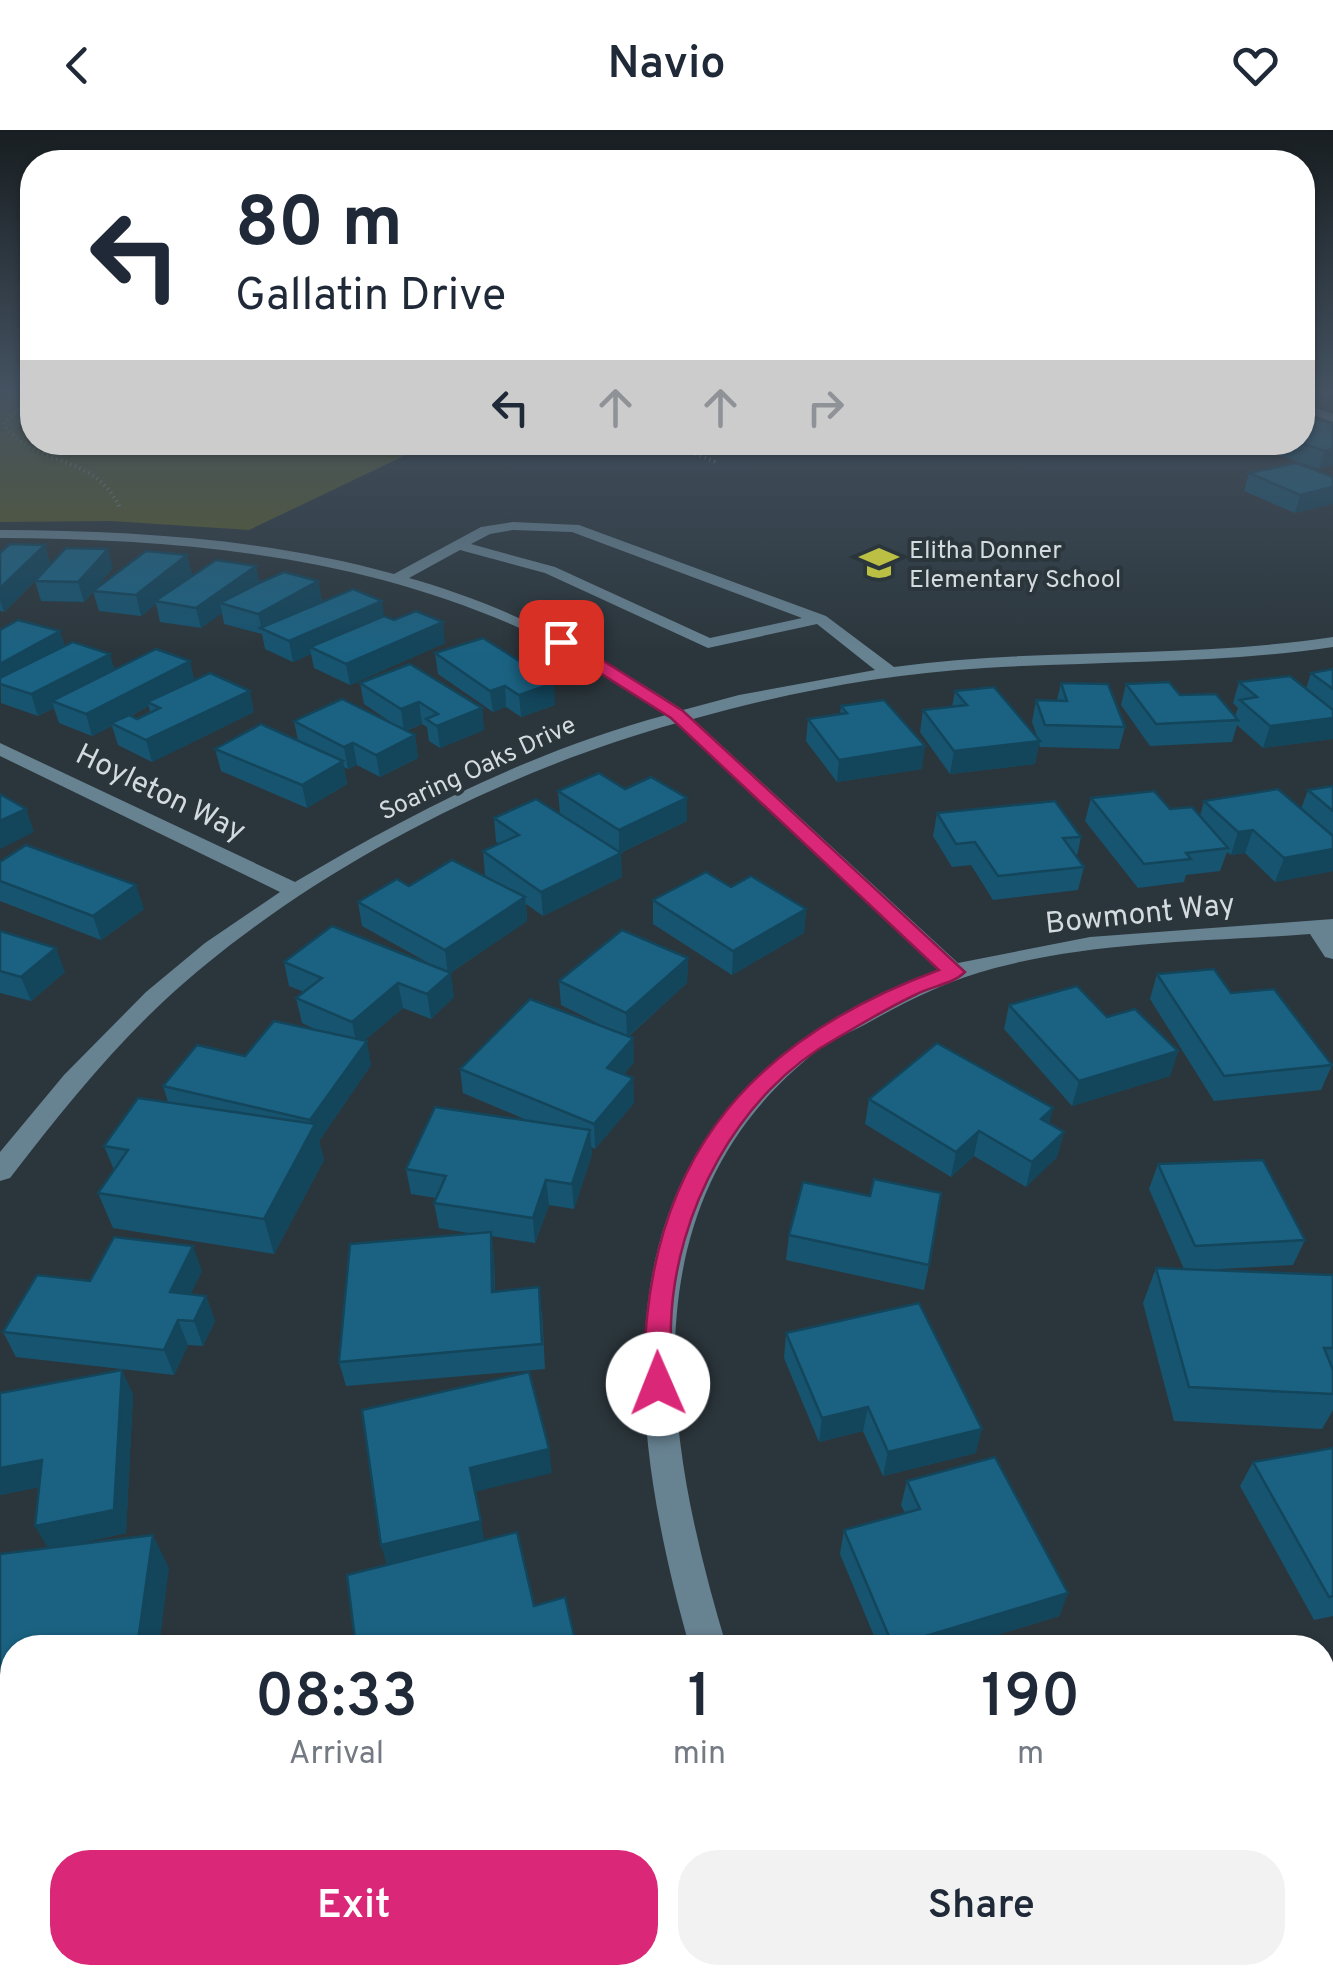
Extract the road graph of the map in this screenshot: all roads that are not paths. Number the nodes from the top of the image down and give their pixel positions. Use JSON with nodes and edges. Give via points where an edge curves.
{"nodes":[{"id":1,"x":0,"y":534,"type":"edge"},
{"id":2,"x":457,"y":546,"type":"junction"},
{"id":3,"x":398,"y":578,"type":"junction"},
{"id":4,"x":820,"y":619,"type":"junction"},
{"id":5,"x":1333,"y":642,"type":"edge"},
{"id":6,"x":890,"y":672,"type":"junction"},
{"id":7,"x":677,"y":714,"type":"junction"},
{"id":8,"x":0,"y":748,"type":"edge"},
{"id":9,"x":296,"y":891,"type":"junction"},
{"id":10,"x":1325,"y":926,"type":"edge"},
{"id":11,"x":1333,"y":952,"type":"edge"},
{"id":12,"x":954,"y":972,"type":"junction"},
{"id":13,"x":0,"y":1171,"type":"edge"},
{"id":14,"x":706,"y":1635,"type":"edge"}],
"edges":[{"from":1,"to":3,"type":"street","via":[[236,544]]},
{"from":2,"to":3,"type":"street"},
{"from":2,"to":4,"type":"street","via":[[486,530],[574,528]]},
{"from":2,"to":4,"type":"street","via":[[550,570],[708,643]]},
{"from":3,"to":7,"type":"street","via":[[476,603],[561,642]]},
{"from":4,"to":6,"type":"street"},
{"from":5,"to":6,"type":"street","name":"Soaring Oaks Drive"},
{"from":6,"to":7,"type":"street","name":"Soaring Oaks Drive"},
{"from":7,"to":9,"type":"street","name":"Soaring Oaks Drive","via":[[466,794]]},
{"from":7,"to":12,"type":"street"},
{"from":8,"to":9,"type":"street","name":"Hoyleton Way"},
{"from":9,"to":13,"type":"street","name":"Soaring Oaks Drive","via":[[211,949],[132,1020]]},
{"from":10,"to":11,"type":"street"},
{"from":10,"to":12,"type":"street","name":"Bowmont Way","via":[[1090,946]]},
{"from":12,"to":14,"type":"street","name":"Bowmont Way","via":[[910,988],[810,1043],[784,1065],[736,1114],[684,1206],[657,1321],[658,1384],[680,1538]]}]}
